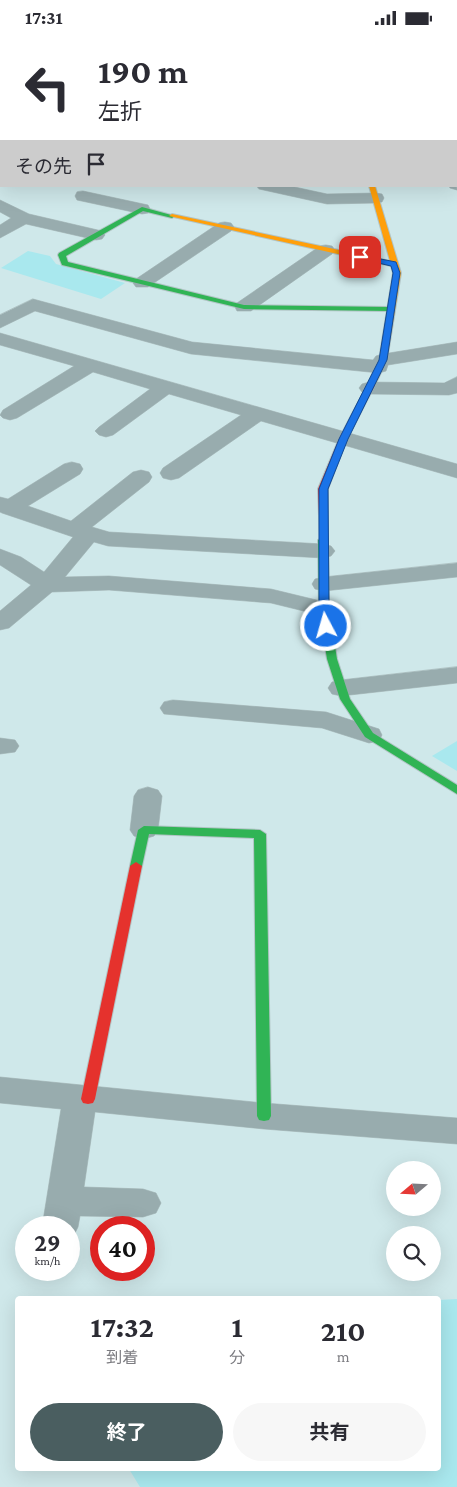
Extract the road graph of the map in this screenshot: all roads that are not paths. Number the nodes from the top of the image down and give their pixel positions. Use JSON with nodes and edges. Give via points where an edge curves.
{"nodes":[{"id":1,"x":270,"y":187,"type":"edge"},
{"id":2,"x":374,"y":192,"type":"edge"},
{"id":3,"x":83,"y":196,"type":"dead end"},
{"id":4,"x":0,"y":205,"type":"edge"},
{"id":5,"x":142,"y":209,"type":"junction"},
{"id":6,"x":22,"y":218,"type":"junction"},
{"id":7,"x":225,"y":227,"type":"junction"},
{"id":8,"x":0,"y":233,"type":"edge"},
{"id":9,"x":96,"y":235,"type":"junction"},
{"id":10,"x":326,"y":250,"type":"junction"},
{"id":11,"x":394,"y":264,"type":"junction"},
{"id":12,"x":142,"y":283,"type":"junction"},
{"id":13,"x":244,"y":307,"type":"junction"},
{"id":14,"x":390,"y":309,"type":"junction"},
{"id":15,"x":1,"y":336,"type":"edge"},
{"id":16,"x":457,"y":348,"type":"edge"},
{"id":17,"x":381,"y":364,"type":"junction"},
{"id":18,"x":90,"y":365,"type":"junction"},
{"id":19,"x":457,"y":383,"type":"edge"},
{"id":20,"x":166,"y":387,"type":"junction"},
{"id":21,"x":369,"y":388,"type":"junction"},
{"id":22,"x":10,"y":413,"type":"dead end"},
{"id":23,"x":257,"y":414,"type":"junction"},
{"id":24,"x":106,"y":431,"type":"dead end"},
{"id":25,"x":343,"y":439,"type":"junction"},
{"id":26,"x":72,"y":469,"type":"dead end"},
{"id":27,"x":457,"y":471,"type":"edge"},
{"id":28,"x":171,"y":473,"type":"dead end"},
{"id":29,"x":141,"y":477,"type":"dead end"},
{"id":30,"x":5,"y":506,"type":"edge"},
{"id":31,"x":81,"y":531,"type":"junction"},
{"id":32,"x":323,"y":551,"type":"junction"},
{"id":33,"x":4,"y":563,"type":"edge"},
{"id":34,"x":457,"y":570,"type":"edge"},
{"id":35,"x":324,"y":584,"type":"junction"},
{"id":36,"x":46,"y":585,"type":"junction"},
{"id":37,"x":324,"y":609,"type":"junction"},
{"id":38,"x":0,"y":623,"type":"edge"},
{"id":39,"x":457,"y":675,"type":"edge"},
{"id":40,"x":341,"y":688,"type":"junction"},
{"id":41,"x":173,"y":708,"type":"dead end"},
{"id":42,"x":369,"y":735,"type":"junction"},
{"id":43,"x":457,"y":791,"type":"edge"},
{"id":44,"x":148,"y":796,"type":"dead end"},
{"id":45,"x":144,"y":830,"type":"junction"},
{"id":46,"x":0,"y":1090,"type":"edge"},
{"id":47,"x":84,"y":1099,"type":"junction"},
{"id":48,"x":264,"y":1116,"type":"junction"},
{"id":49,"x":457,"y":1131,"type":"edge"},
{"id":50,"x":143,"y":1203,"type":"dead end"},
{"id":51,"x":62,"y":1214,"type":"edge"}],
"edges":[{"from":1,"to":2,"type":"street","via":[[328,199]]},
{"from":2,"to":11,"type":"street"},
{"from":3,"to":5,"type":"street"},
{"from":4,"to":6,"type":"street"},
{"from":5,"to":7,"type":"street"},
{"from":5,"to":9,"type":"street"},
{"from":6,"to":8,"type":"street"},
{"from":6,"to":9,"type":"street"},
{"from":7,"to":10,"type":"street"},
{"from":7,"to":12,"type":"street"},
{"from":9,"to":12,"type":"street","via":[[62,255],[65,263]]},
{"from":10,"to":11,"type":"street"},
{"from":10,"to":13,"type":"street"},
{"from":11,"to":14,"type":"street","via":[[397,273]]},
{"from":12,"to":13,"type":"street"},
{"from":13,"to":14,"type":"street"},
{"from":14,"to":17,"type":"street"},
{"from":15,"to":17,"type":"street","via":[[33,305],[191,348]]},
{"from":15,"to":18,"type":"street"},
{"from":16,"to":17,"type":"street"},
{"from":17,"to":21,"type":"street"},
{"from":18,"to":20,"type":"street"},
{"from":18,"to":22,"type":"street"},
{"from":19,"to":21,"type":"street","via":[[448,389]]},
{"from":20,"to":23,"type":"street"},
{"from":20,"to":24,"type":"street"},
{"from":21,"to":25,"type":"street"},
{"from":23,"to":25,"type":"street"},
{"from":23,"to":28,"type":"street"},
{"from":25,"to":27,"type":"street"},
{"from":25,"to":32,"type":"street","via":[[323,489]]},
{"from":26,"to":30,"type":"street"},
{"from":29,"to":31,"type":"street"},
{"from":30,"to":31,"type":"street"},
{"from":31,"to":32,"type":"street","via":[[108,539]]},
{"from":31,"to":36,"type":"street"},
{"from":32,"to":35,"type":"street"},
{"from":33,"to":36,"type":"street"},
{"from":34,"to":35,"type":"street"},
{"from":35,"to":37,"type":"street"},
{"from":36,"to":37,"type":"street","via":[[109,583],[151,596],[271,596]]},
{"from":36,"to":38,"type":"street"},
{"from":37,"to":40,"type":"street","via":[[332,659]]},
{"from":39,"to":40,"type":"street"},
{"from":40,"to":42,"type":"street"},
{"from":41,"to":42,"type":"street","via":[[326,720]]},
{"from":42,"to":43,"type":"street"},
{"from":44,"to":45,"type":"street"},
{"from":45,"to":47,"type":"street"},
{"from":45,"to":48,"type":"street","via":[[260,834]]},
{"from":46,"to":47,"type":"street"},
{"from":47,"to":48,"type":"street"},
{"from":47,"to":51,"type":"street"},
{"from":48,"to":49,"type":"street"},
{"from":50,"to":51,"type":"street"}]}
